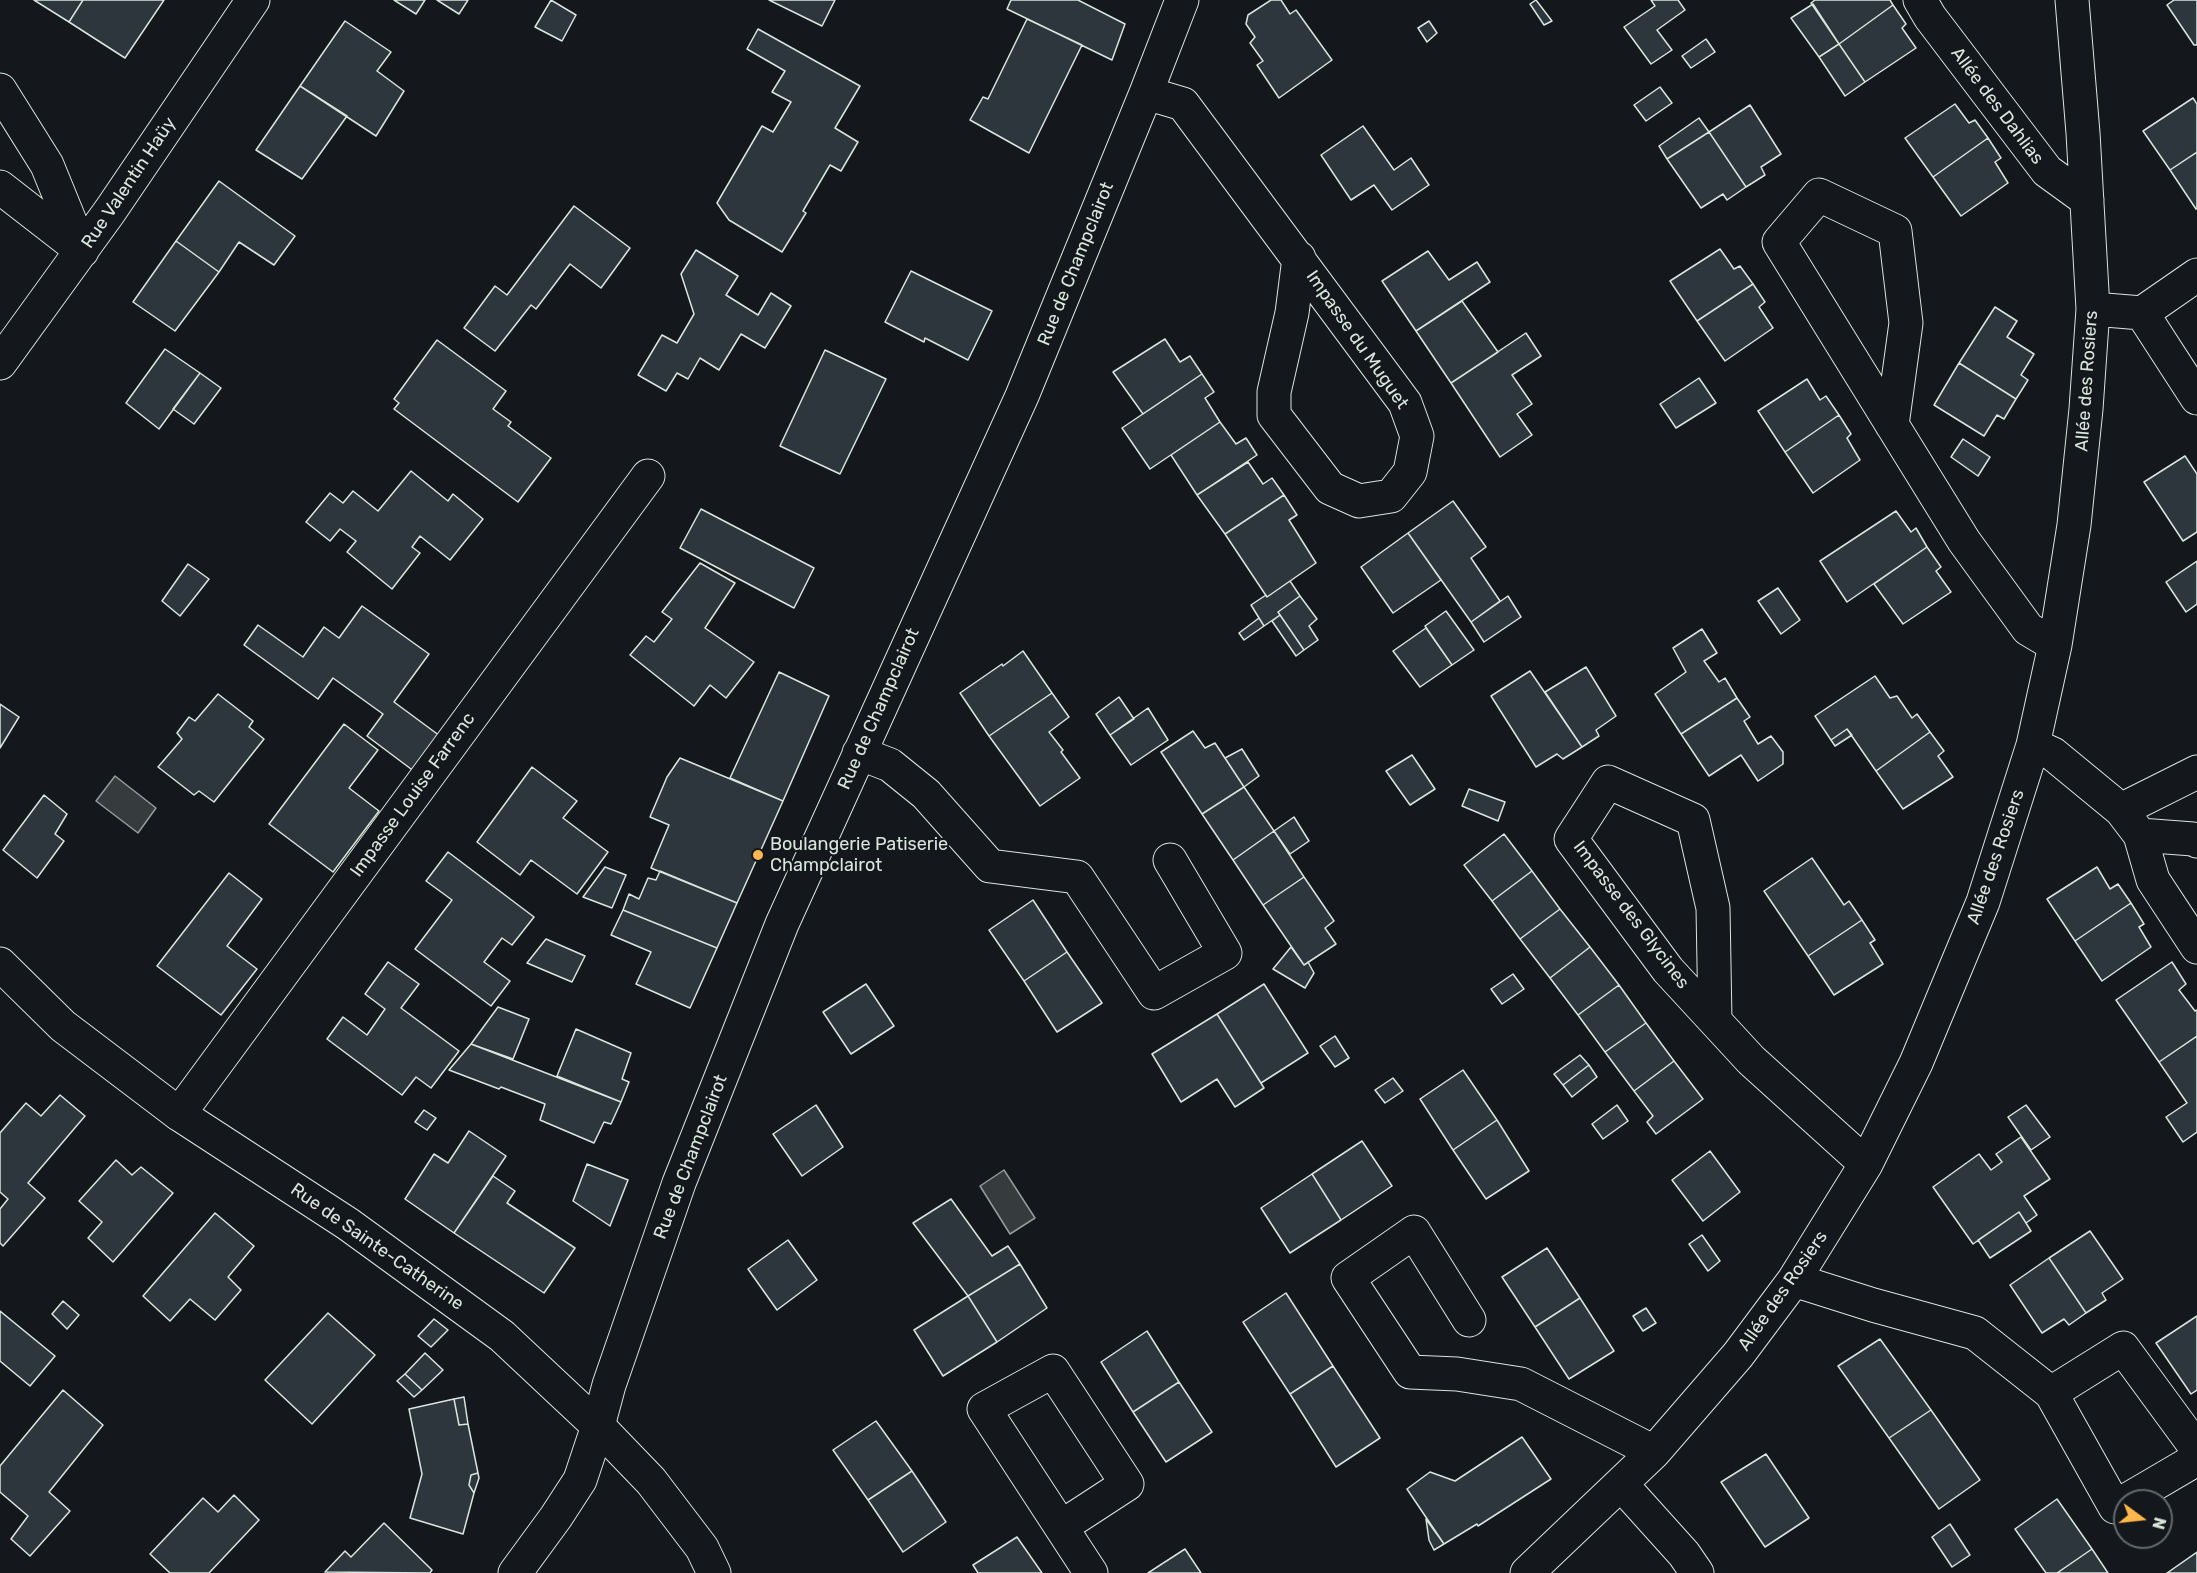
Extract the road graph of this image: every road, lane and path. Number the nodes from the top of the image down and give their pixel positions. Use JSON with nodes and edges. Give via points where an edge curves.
{"nodes":[{"id":1,"x":253,"y":0,"type":"edge"},
{"id":2,"x":1182,"y":0,"type":"edge"},
{"id":3,"x":1920,"y":0,"type":"edge"},
{"id":4,"x":2072,"y":0,"type":"edge"},
{"id":5,"x":0,"y":90,"type":"edge"},
{"id":6,"x":1146,"y":93,"type":"junction"},
{"id":7,"x":0,"y":187,"type":"edge"},
{"id":8,"x":2087,"y":200,"type":"junction"},
{"id":9,"x":82,"y":251,"type":"junction"},
{"id":10,"x":1299,"y":258,"type":"junction"},
{"id":11,"x":2197,"y":275,"type":"edge"},
{"id":12,"x":2093,"y":309,"type":"junction"},
{"id":13,"x":2142,"y":313,"type":"junction"},
{"id":14,"x":0,"y":363,"type":"edge"},
{"id":15,"x":2197,"y":398,"type":"edge"},
{"id":16,"x":1892,"y":425,"type":"junction"},
{"id":17,"x":648,"y":476,"type":"dead end"},
{"id":18,"x":2055,"y":645,"type":"junction"},
{"id":19,"x":2033,"y":745,"type":"junction"},
{"id":20,"x":859,"y":753,"type":"junction"},
{"id":21,"x":2197,"y":772,"type":"edge"},
{"id":22,"x":2130,"y":823,"type":"junction"},
{"id":23,"x":2197,"y":841,"type":"edge"},
{"id":24,"x":1170,"y":860,"type":"dead end"},
{"id":25,"x":2197,"y":947,"type":"edge"},
{"id":26,"x":0,"y":964,"type":"edge"},
{"id":27,"x":1715,"y":1022,"type":"junction"},
{"id":28,"x":179,"y":1114,"type":"junction"},
{"id":29,"x":1866,"y":1164,"type":"junction"},
{"id":30,"x":1794,"y":1280,"type":"junction"},
{"id":31,"x":1469,"y":1320,"type":"dead end"},
{"id":32,"x":2051,"y":1393,"type":"junction"},
{"id":33,"x":598,"y":1425,"type":"junction"},
{"id":34,"x":2197,"y":1449,"type":"edge"},
{"id":35,"x":1654,"y":1452,"type":"junction"},
{"id":36,"x":2197,"y":1459,"type":"edge"},
{"id":37,"x":1621,"y":1484,"type":"junction"},
{"id":38,"x":1061,"y":1527,"type":"junction"},
{"id":39,"x":515,"y":1573,"type":"edge"},
{"id":40,"x":714,"y":1573,"type":"edge"},
{"id":41,"x":1091,"y":1573,"type":"edge"},
{"id":42,"x":1527,"y":1573,"type":"edge"},
{"id":43,"x":1697,"y":1573,"type":"edge"}],
"edges":[{"from":1,"to":9,"type":"street","name":"Rue Valentin Haüy"},
{"from":2,"to":6,"type":"street","name":"Rue de Champclairot"},
{"from":3,"to":8,"type":"street","name":"Allée des Dahlias","via":[[2047,171]]},
{"from":4,"to":8,"type":"street","name":"Allée des Rosiers"},
{"from":5,"to":9,"type":"street","via":[[47,165]]},
{"from":6,"to":10,"type":"street","name":"Impasse du Muguet","via":[[1184,104]]},
{"from":6,"to":20,"type":"street","name":"Rue de Champclairot","via":[[1022,396]]},
{"from":7,"to":9,"type":"street"},
{"from":8,"to":12,"type":"street","name":"Allée des Rosiers"},
{"from":9,"to":14,"type":"street","name":"Rue Valentin Haüy"},
{"from":10,"to":10,"type":"street","name":"Impasse du Muguet","via":[[1405,403],[1417,436],[1410,472],[1391,496],[1359,501],[1330,488],[1274,415],[1274,392],[1292,313]]},
{"from":11,"to":13,"type":"street"},
{"from":12,"to":13,"type":"street"},
{"from":12,"to":18,"type":"street","name":"Allée des Rosiers","via":[[2074,525]]},
{"from":13,"to":15,"type":"street"},
{"from":16,"to":16,"type":"street","via":[[1779,242],[1818,195],[1895,231],[1906,323]]},
{"from":16,"to":18,"type":"street","via":[[1964,542],[2028,629]]},
{"from":17,"to":28,"type":"street","name":"Impasse Louise Farrenc"},
{"from":18,"to":19,"type":"street","name":"Allée des Rosiers"},
{"from":19,"to":22,"type":"street","via":[[2054,754]]},
{"from":19,"to":29,"type":"street","name":"Allée des Rosiers","via":[[1983,902],[1916,1063]]},
{"from":20,"to":24,"type":"street","via":[[890,765],[926,795],[990,866],[1077,877],[1154,993],[1225,953]]},
{"from":20,"to":33,"type":"street","name":"Rue de Champclairot","via":[[782,924],[679,1183]]},
{"from":21,"to":22,"type":"street"},
{"from":22,"to":23,"type":"street"},
{"from":22,"to":25,"type":"street","via":[[2153,880]]},
{"from":26,"to":28,"type":"street","name":"Rue de Sainte-Catherine","via":[[63,1026]]},
{"from":27,"to":27,"type":"street","name":"Impasse des Glycines","via":[[1668,970],[1571,839],[1608,782],[1693,820],[1713,908]]},
{"from":27,"to":29,"type":"street","name":"Impasse des Glycines","via":[[1751,1060]]},
{"from":28,"to":33,"type":"street","name":"Rue de Sainte-Catherine","via":[[348,1224],[502,1336]]},
{"from":29,"to":30,"type":"street","name":"Allée des Rosiers"},
{"from":30,"to":32,"type":"street","via":[[1975,1333]]},
{"from":30,"to":35,"type":"street","name":"Allée des Rosiers","via":[[1738,1355]]},
{"from":31,"to":35,"type":"street","via":[[1414,1232],[1347,1278],[1410,1372],[1457,1374],[1521,1384]]},
{"from":32,"to":34,"type":"street","via":[[2123,1348]]},
{"from":32,"to":36,"type":"street","via":[[2115,1507]]},
{"from":33,"to":39,"type":"street","name":"Rue de Champclairot","via":[[580,1480]]},
{"from":33,"to":40,"type":"street","name":"Rue de Sainte-Catherine","via":[[651,1481],[702,1548]]},
{"from":35,"to":37,"type":"street","name":"Allée des Rosiers"},
{"from":37,"to":42,"type":"street","name":"Allée des Rosiers"},
{"from":37,"to":43,"type":"street"},
{"from":38,"to":38,"type":"street","via":[[984,1409],[1053,1371],[1127,1484]]},
{"from":38,"to":41,"type":"street"}]}
